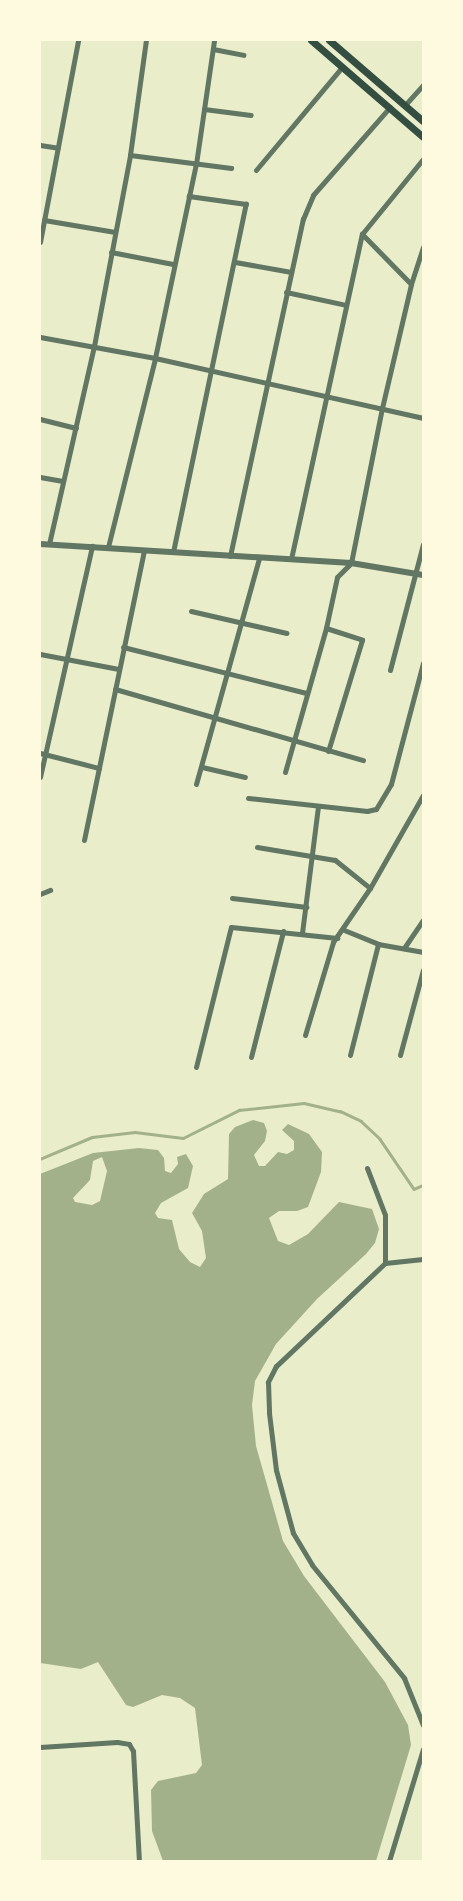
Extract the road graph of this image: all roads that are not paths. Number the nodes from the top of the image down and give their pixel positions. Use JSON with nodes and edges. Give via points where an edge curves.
{"nodes":[{"id":1,"x":78,"y":40,"type":"edge"},
{"id":2,"x":146,"y":40,"type":"edge"},
{"id":3,"x":214,"y":40,"type":"edge"},
{"id":4,"x":311,"y":40,"type":"edge"},
{"id":5,"x":329,"y":40,"type":"edge"},
{"id":6,"x":213,"y":49,"type":"junction"},
{"id":7,"x":242,"y":54,"type":"dead end"},
{"id":8,"x":342,"y":67,"type":"junction"},
{"id":9,"x":423,"y":85,"type":"edge"},
{"id":10,"x":404,"y":105,"type":"junction"},
{"id":11,"x":390,"y":107,"type":"junction"},
{"id":12,"x":204,"y":109,"type":"junction"},
{"id":13,"x":251,"y":115,"type":"dead end"},
{"id":14,"x":423,"y":121,"type":"edge"},
{"id":15,"x":423,"y":137,"type":"edge"},
{"id":16,"x":40,"y":145,"type":"edge"},
{"id":17,"x":58,"y":148,"type":"junction"},
{"id":18,"x":130,"y":155,"type":"junction"},
{"id":19,"x":423,"y":159,"type":"edge"},
{"id":20,"x":196,"y":164,"type":"junction"},
{"id":21,"x":231,"y":168,"type":"dead end"},
{"id":22,"x":256,"y":170,"type":"dead end"},
{"id":23,"x":189,"y":196,"type":"junction"},
{"id":24,"x":44,"y":220,"type":"junction"},
{"id":25,"x":114,"y":232,"type":"junction"},
{"id":26,"x":362,"y":234,"type":"junction"},
{"id":27,"x":40,"y":240,"type":"edge"},
{"id":28,"x":423,"y":247,"type":"edge"},
{"id":29,"x":111,"y":252,"type":"junction"},
{"id":30,"x":235,"y":262,"type":"junction"},
{"id":31,"x":173,"y":264,"type":"junction"},
{"id":32,"x":290,"y":272,"type":"junction"},
{"id":33,"x":411,"y":284,"type":"junction"},
{"id":34,"x":286,"y":292,"type":"junction"},
{"id":35,"x":346,"y":305,"type":"junction"},
{"id":36,"x":40,"y":337,"type":"edge"},
{"id":37,"x":94,"y":346,"type":"junction"},
{"id":38,"x":155,"y":358,"type":"junction"},
{"id":39,"x":209,"y":370,"type":"junction"},
{"id":40,"x":268,"y":382,"type":"junction"},
{"id":41,"x":326,"y":396,"type":"junction"},
{"id":42,"x":382,"y":408,"type":"junction"},
{"id":43,"x":423,"y":418,"type":"edge"},
{"id":44,"x":40,"y":419,"type":"edge"},
{"id":45,"x":76,"y":428,"type":"junction"},
{"id":46,"x":40,"y":477,"type":"edge"},
{"id":47,"x":63,"y":481,"type":"junction"},
{"id":48,"x":40,"y":544,"type":"edge"},
{"id":49,"x":49,"y":544,"type":"junction"},
{"id":50,"x":423,"y":544,"type":"edge"},
{"id":51,"x":92,"y":546,"type":"junction"},
{"id":52,"x":108,"y":548,"type":"junction"},
{"id":53,"x":144,"y":550,"type":"junction"},
{"id":54,"x":173,"y":552,"type":"junction"},
{"id":55,"x":230,"y":556,"type":"junction"},
{"id":56,"x":259,"y":558,"type":"junction"},
{"id":57,"x":291,"y":559,"type":"junction"},
{"id":58,"x":351,"y":563,"type":"junction"},
{"id":59,"x":420,"y":574,"type":"edge"},
{"id":60,"x":191,"y":611,"type":"dead end"},
{"id":61,"x":239,"y":624,"type":"junction"},
{"id":62,"x":326,"y":628,"type":"junction"},
{"id":63,"x":286,"y":633,"type":"dead end"},
{"id":64,"x":123,"y":647,"type":"junction"},
{"id":65,"x":40,"y":654,"type":"edge"},
{"id":66,"x":65,"y":659,"type":"junction"},
{"id":67,"x":423,"y":663,"type":"edge"},
{"id":68,"x":118,"y":669,"type":"junction"},
{"id":69,"x":225,"y":670,"type":"junction"},
{"id":70,"x":390,"y":670,"type":"dead end"},
{"id":71,"x":115,"y":689,"type":"junction"},
{"id":72,"x":306,"y":693,"type":"junction"},
{"id":73,"x":213,"y":716,"type":"junction"},
{"id":74,"x":293,"y":740,"type":"junction"},
{"id":75,"x":328,"y":751,"type":"junction"},
{"id":76,"x":43,"y":754,"type":"edge"},
{"id":77,"x":363,"y":760,"type":"dead end"},
{"id":78,"x":202,"y":767,"type":"junction"},
{"id":79,"x":99,"y":768,"type":"junction"},
{"id":80,"x":285,"y":772,"type":"dead end"},
{"id":81,"x":40,"y":777,"type":"edge"},
{"id":82,"x":245,"y":777,"type":"dead end"},
{"id":83,"x":196,"y":784,"type":"dead end"},
{"id":84,"x":423,"y":795,"type":"edge"},
{"id":85,"x":248,"y":798,"type":"dead end"},
{"id":86,"x":318,"y":807,"type":"junction"},
{"id":87,"x":84,"y":840,"type":"dead end"},
{"id":88,"x":257,"y":847,"type":"dead end"},
{"id":89,"x":313,"y":856,"type":"junction"},
{"id":90,"x":370,"y":888,"type":"junction"},
{"id":91,"x":50,"y":890,"type":"dead end"},
{"id":92,"x":40,"y":894,"type":"edge"},
{"id":93,"x":232,"y":898,"type":"dead end"},
{"id":94,"x":306,"y":907,"type":"junction"},
{"id":95,"x":423,"y":920,"type":"edge"},
{"id":96,"x":344,"y":930,"type":"junction"},
{"id":97,"x":284,"y":931,"type":"junction"},
{"id":98,"x":302,"y":933,"type":"junction"},
{"id":99,"x":337,"y":938,"type":"junction"},
{"id":100,"x":378,"y":944,"type":"junction"},
{"id":101,"x":404,"y":948,"type":"junction"},
{"id":102,"x":423,"y":952,"type":"edge"},
{"id":103,"x":423,"y":970,"type":"edge"},
{"id":104,"x":306,"y":1035,"type":"dead end"},
{"id":105,"x":350,"y":1055,"type":"dead end"},
{"id":106,"x":400,"y":1055,"type":"dead end"},
{"id":107,"x":251,"y":1057,"type":"dead end"},
{"id":108,"x":196,"y":1067,"type":"dead end"},
{"id":109,"x":368,"y":1168,"type":"dead end"},
{"id":110,"x":423,"y":1259,"type":"edge"},
{"id":111,"x":385,"y":1263,"type":"junction"},
{"id":112,"x":423,"y":1725,"type":"edge"},
{"id":113,"x":40,"y":1747,"type":"edge"},
{"id":114,"x":423,"y":1749,"type":"edge"},
{"id":115,"x":139,"y":1861,"type":"edge"},
{"id":116,"x":389,"y":1861,"type":"edge"}],
"edges":[{"from":1,"to":17,"type":"street"},
{"from":2,"to":18,"type":"street"},
{"from":3,"to":6,"type":"street"},
{"from":4,"to":8,"type":"main road"},
{"from":5,"to":10,"type":"main road"},
{"from":6,"to":7,"type":"street"},
{"from":6,"to":12,"type":"street"},
{"from":8,"to":11,"type":"main road"},
{"from":8,"to":22,"type":"street"},
{"from":9,"to":10,"type":"street"},
{"from":10,"to":14,"type":"main road"},
{"from":11,"to":15,"type":"main road"},
{"from":11,"to":32,"type":"street","via":[[313,194],[303,219]]},
{"from":12,"to":13,"type":"street"},
{"from":12,"to":20,"type":"street"},
{"from":16,"to":17,"type":"street"},
{"from":17,"to":24,"type":"street"},
{"from":18,"to":20,"type":"street"},
{"from":18,"to":25,"type":"street"},
{"from":19,"to":26,"type":"street"},
{"from":20,"to":21,"type":"street"},
{"from":20,"to":23,"type":"street"},
{"from":23,"to":30,"type":"street","via":[[246,204]]},
{"from":23,"to":31,"type":"street"},
{"from":24,"to":25,"type":"street"},
{"from":24,"to":27,"type":"street"},
{"from":25,"to":29,"type":"street"},
{"from":26,"to":33,"type":"street"},
{"from":26,"to":35,"type":"street"},
{"from":28,"to":33,"type":"street"},
{"from":29,"to":31,"type":"street"},
{"from":29,"to":37,"type":"street"},
{"from":30,"to":32,"type":"street"},
{"from":30,"to":39,"type":"street"},
{"from":31,"to":38,"type":"street"},
{"from":32,"to":34,"type":"street"},
{"from":33,"to":42,"type":"street"},
{"from":34,"to":35,"type":"street"},
{"from":34,"to":40,"type":"street"},
{"from":35,"to":41,"type":"street"},
{"from":36,"to":37,"type":"street"},
{"from":37,"to":38,"type":"street"},
{"from":37,"to":45,"type":"street"},
{"from":38,"to":39,"type":"street"},
{"from":38,"to":52,"type":"street"},
{"from":39,"to":40,"type":"street"},
{"from":39,"to":54,"type":"street"},
{"from":40,"to":41,"type":"street"},
{"from":40,"to":55,"type":"street"},
{"from":41,"to":42,"type":"street"},
{"from":41,"to":57,"type":"street"},
{"from":42,"to":43,"type":"street"},
{"from":42,"to":58,"type":"street"},
{"from":44,"to":45,"type":"street"},
{"from":45,"to":47,"type":"street"},
{"from":46,"to":47,"type":"street"},
{"from":47,"to":49,"type":"street"},
{"from":48,"to":49,"type":"street"},
{"from":49,"to":51,"type":"street"},
{"from":50,"to":59,"type":"street"},
{"from":51,"to":52,"type":"street"},
{"from":51,"to":66,"type":"street"},
{"from":52,"to":53,"type":"street"},
{"from":53,"to":54,"type":"street"},
{"from":53,"to":64,"type":"street"},
{"from":54,"to":55,"type":"street"},
{"from":55,"to":56,"type":"street"},
{"from":56,"to":57,"type":"street"},
{"from":56,"to":61,"type":"street"},
{"from":57,"to":58,"type":"street"},
{"from":58,"to":59,"type":"street"},
{"from":58,"to":62,"type":"street","via":[[337,576]]},
{"from":59,"to":70,"type":"street"},
{"from":60,"to":61,"type":"street"},
{"from":61,"to":63,"type":"street"},
{"from":61,"to":69,"type":"street"},
{"from":62,"to":72,"type":"street"},
{"from":62,"to":75,"type":"street","via":[[362,640]]},
{"from":64,"to":68,"type":"street"},
{"from":64,"to":69,"type":"street"},
{"from":65,"to":66,"type":"street"},
{"from":66,"to":68,"type":"street"},
{"from":66,"to":76,"type":"street"},
{"from":67,"to":86,"type":"street","via":[[391,784],[381,805],[367,811]]},
{"from":68,"to":71,"type":"street"},
{"from":69,"to":72,"type":"street"},
{"from":69,"to":73,"type":"street"},
{"from":71,"to":73,"type":"street"},
{"from":71,"to":79,"type":"street"},
{"from":72,"to":74,"type":"street"},
{"from":73,"to":74,"type":"street"},
{"from":73,"to":78,"type":"street"},
{"from":74,"to":75,"type":"street"},
{"from":74,"to":80,"type":"street"},
{"from":75,"to":77,"type":"street"},
{"from":76,"to":79,"type":"street"},
{"from":76,"to":81,"type":"street"},
{"from":78,"to":82,"type":"street"},
{"from":78,"to":83,"type":"street"},
{"from":79,"to":87,"type":"street"},
{"from":84,"to":90,"type":"street"},
{"from":85,"to":86,"type":"street"},
{"from":86,"to":89,"type":"street"},
{"from":88,"to":89,"type":"street"},
{"from":89,"to":90,"type":"street","via":[[335,860]]},
{"from":89,"to":94,"type":"street"},
{"from":90,"to":96,"type":"street"},
{"from":91,"to":92,"type":"street"},
{"from":93,"to":94,"type":"street"},
{"from":94,"to":98,"type":"street"},
{"from":95,"to":101,"type":"street"},
{"from":96,"to":99,"type":"street"},
{"from":96,"to":100,"type":"street"},
{"from":97,"to":98,"type":"street"},
{"from":97,"to":107,"type":"street"},
{"from":97,"to":108,"type":"street","via":[[234,925],[230,929]]},
{"from":98,"to":99,"type":"street"},
{"from":99,"to":104,"type":"street"},
{"from":100,"to":101,"type":"street"},
{"from":100,"to":105,"type":"street"},
{"from":101,"to":102,"type":"street"},
{"from":103,"to":106,"type":"street"},
{"from":109,"to":111,"type":"street","via":[[385,1215]]},
{"from":110,"to":111,"type":"street"},
{"from":111,"to":112,"type":"street","via":[[276,1366],[268,1382],[269,1413],[276,1470],[293,1533],[312,1565],[404,1678]]},
{"from":113,"to":115,"type":"street","via":[[129,1744],[133,1751]]},
{"from":114,"to":116,"type":"street"}]}
